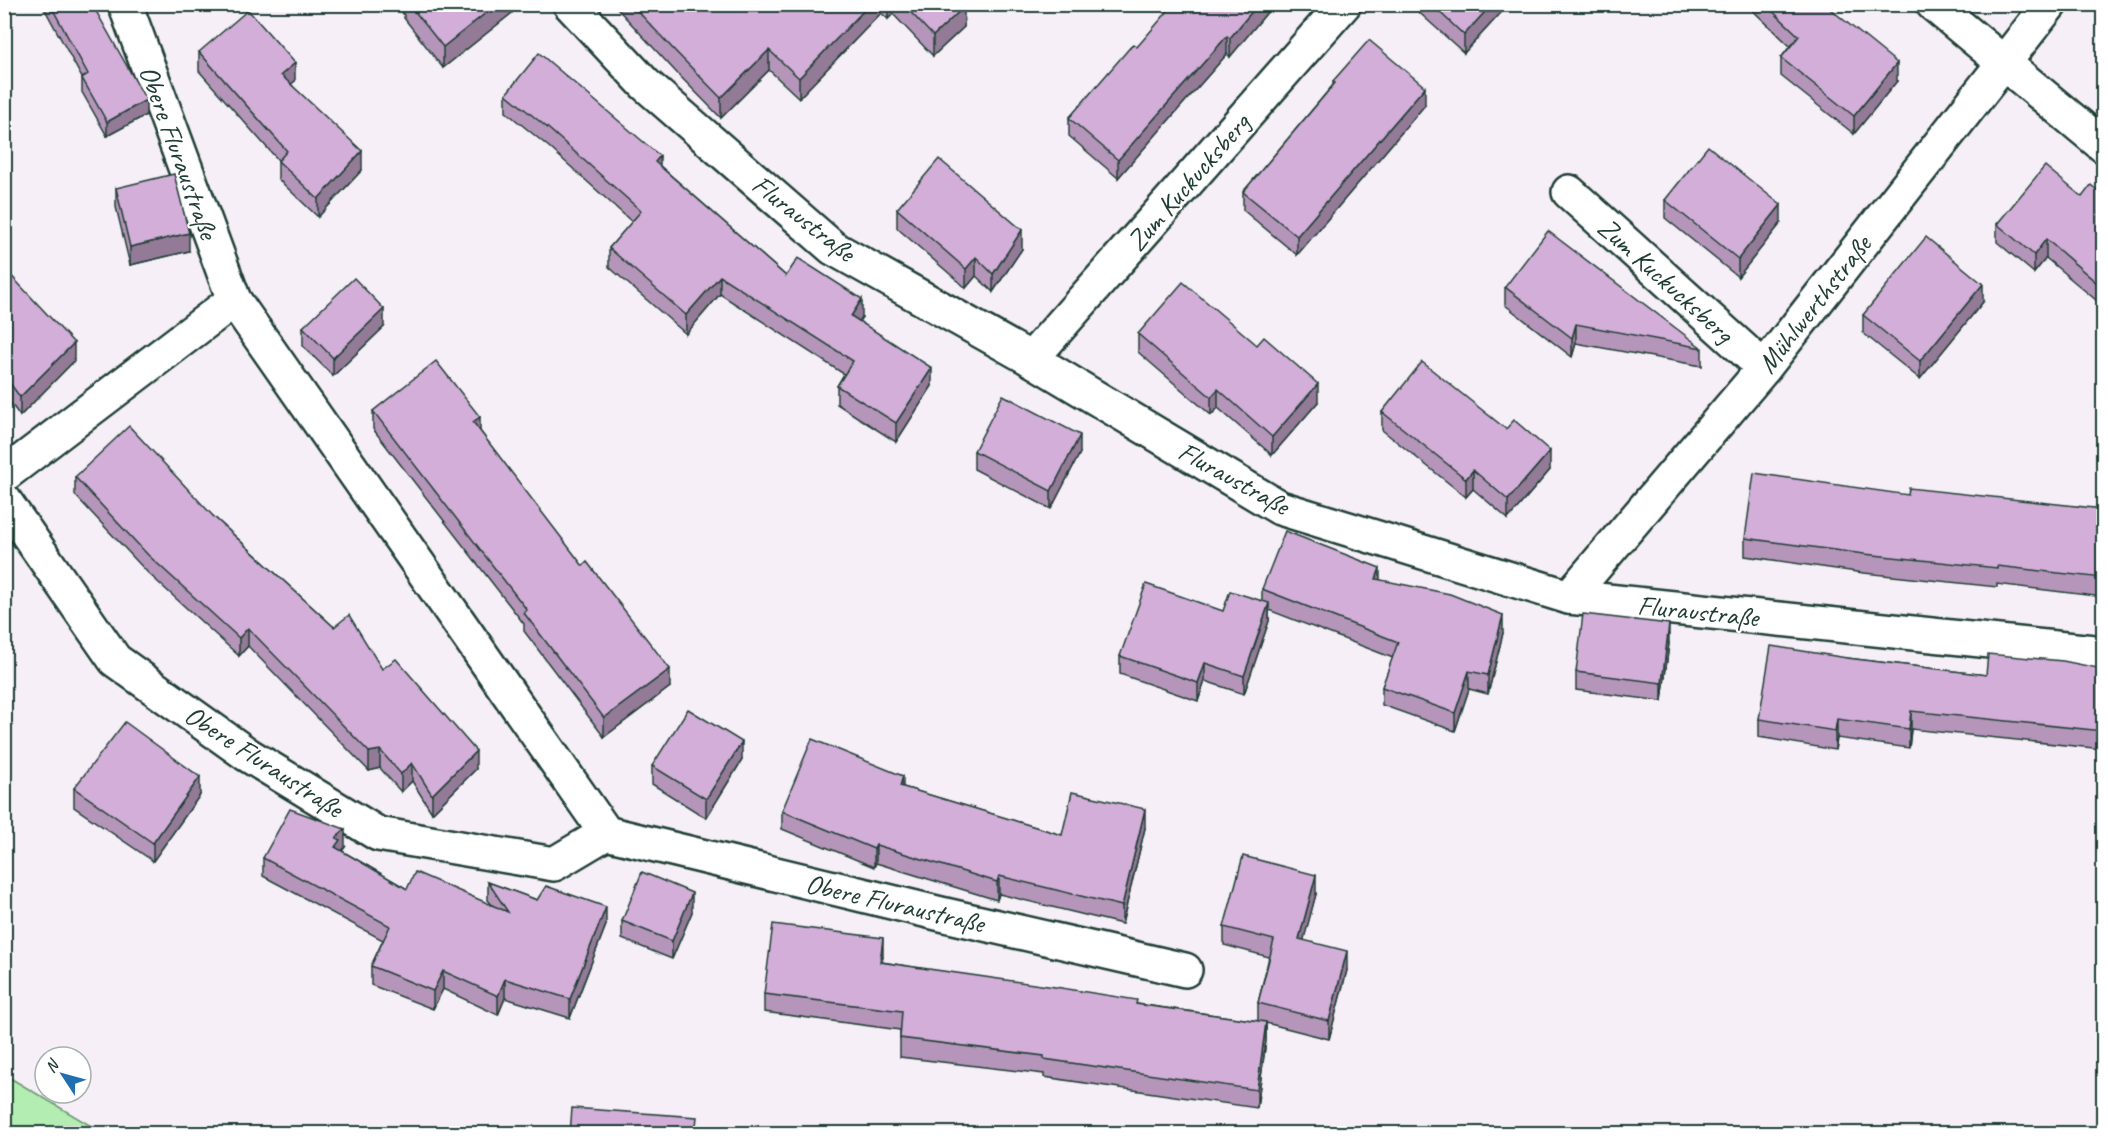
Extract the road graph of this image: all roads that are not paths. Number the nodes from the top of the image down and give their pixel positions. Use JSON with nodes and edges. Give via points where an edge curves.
{"nodes":[{"id":1,"x":125,"y":4,"type":"edge"},
{"id":2,"x":570,"y":4,"type":"edge"},
{"id":3,"x":1344,"y":4,"type":"edge"},
{"id":4,"x":1933,"y":4,"type":"edge"},
{"id":5,"x":2050,"y":4,"type":"edge"},
{"id":6,"x":2004,"y":62,"type":"junction"},
{"id":7,"x":2103,"y":146,"type":"edge"},
{"id":8,"x":1569,"y":192,"type":"dead end"},
{"id":9,"x":234,"y":300,"type":"junction"},
{"id":10,"x":1031,"y":359,"type":"junction"},
{"id":11,"x":1764,"y":368,"type":"junction"},
{"id":12,"x":4,"y":475,"type":"edge"},
{"id":13,"x":4,"y":500,"type":"edge"},
{"id":14,"x":1569,"y":597,"type":"junction"},
{"id":15,"x":2103,"y":653,"type":"edge"},
{"id":16,"x":606,"y":833,"type":"junction"},
{"id":17,"x":1185,"y":970,"type":"dead end"}],
"edges":[{"from":1,"to":9,"type":"street","name":"Obere Fluraustraße"},
{"from":2,"to":10,"type":"street","name":"Fluraustraße","via":[[645,84],[833,248]]},
{"from":3,"to":10,"type":"street","name":"Zum Kuckucksberg"},
{"from":4,"to":6,"type":"street"},
{"from":5,"to":6,"type":"street","name":"Mühlwerthstraße"},
{"from":6,"to":7,"type":"street"},
{"from":6,"to":11,"type":"street","name":"Mühlwerthstraße"},
{"from":8,"to":11,"type":"street","name":"Zum Kuckucksberg"},
{"from":9,"to":12,"type":"street"},
{"from":9,"to":16,"type":"street","name":"Obere Fluraustraße"},
{"from":10,"to":14,"type":"street","name":"Fluraustraße","via":[[1280,508]]},
{"from":11,"to":14,"type":"street","name":"Mühlwerthstraße"},
{"from":13,"to":16,"type":"street","name":"Obere Fluraustraße","via":[[115,660],[248,755],[378,834],[554,864]]},
{"from":14,"to":15,"type":"street","name":"Fluraustraße"},
{"from":16,"to":17,"type":"street","name":"Obere Fluraustraße"}]}
